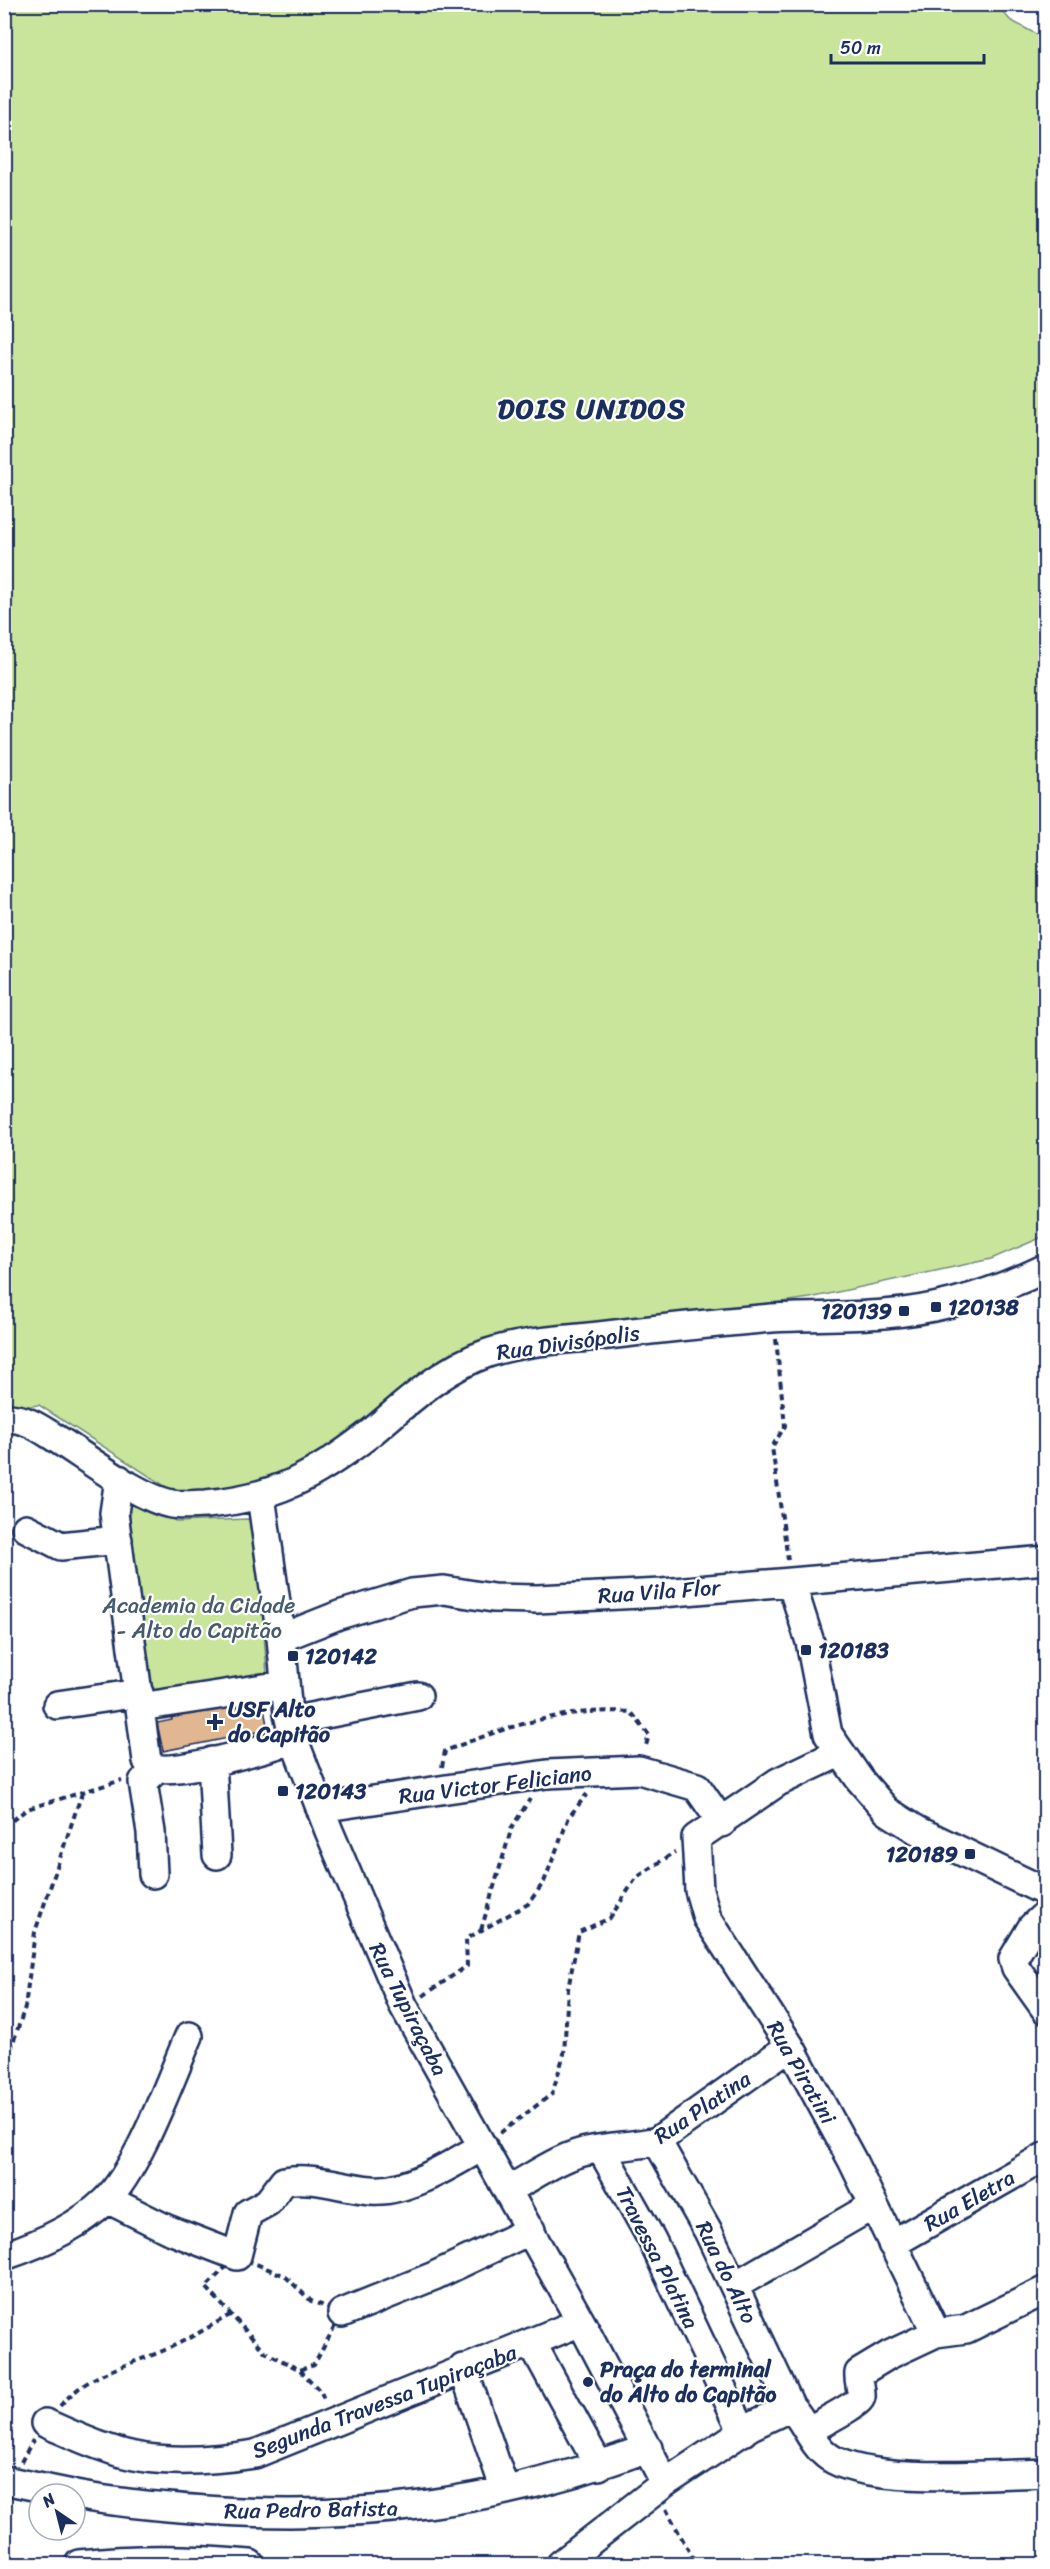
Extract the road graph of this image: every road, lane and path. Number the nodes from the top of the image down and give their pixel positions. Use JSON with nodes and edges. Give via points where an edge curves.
{"nodes":[{"id":1,"x":1046,"y":1268,"type":"edge"},
{"id":2,"x":775,"y":1318,"type":"junction"},
{"id":3,"x":4,"y":1418,"type":"edge"},
{"id":4,"x":120,"y":1479,"type":"junction"},
{"id":5,"x":261,"y":1496,"type":"junction"},
{"id":6,"x":26,"y":1528,"type":"dead end"},
{"id":7,"x":118,"y":1540,"type":"junction"},
{"id":8,"x":1046,"y":1560,"type":"edge"},
{"id":9,"x":791,"y":1582,"type":"junction"},
{"id":10,"x":281,"y":1638,"type":"junction"},
{"id":11,"x":283,"y":1685,"type":"junction"},
{"id":12,"x":418,"y":1696,"type":"dead end"},
{"id":13,"x":140,"y":1700,"type":"junction"},
{"id":14,"x":57,"y":1705,"type":"dead end"},
{"id":15,"x":292,"y":1731,"type":"junction"},
{"id":16,"x":839,"y":1753,"type":"junction"},
{"id":17,"x":212,"y":1761,"type":"junction"},
{"id":18,"x":152,"y":1765,"type":"junction"},
{"id":19,"x":627,"y":1770,"type":"junction"},
{"id":20,"x":547,"y":1774,"type":"junction"},
{"id":21,"x":438,"y":1789,"type":"junction"},
{"id":22,"x":82,"y":1792,"type":"junction"},
{"id":23,"x":320,"y":1808,"type":"junction"},
{"id":24,"x":722,"y":1823,"type":"junction"},
{"id":25,"x":4,"y":1827,"type":"edge"},
{"id":26,"x":696,"y":1838,"type":"junction"},
{"id":27,"x":217,"y":1855,"type":"dead end"},
{"id":28,"x":153,"y":1874,"type":"dead end"},
{"id":29,"x":1046,"y":1892,"type":"edge"},
{"id":30,"x":1046,"y":1914,"type":"edge"},
{"id":31,"x":481,"y":1930,"type":"junction"},
{"id":32,"x":405,"y":2008,"type":"junction"},
{"id":33,"x":1046,"y":2010,"type":"edge"},
{"id":34,"x":189,"y":2036,"type":"dead end"},
{"id":35,"x":790,"y":2046,"type":"junction"},
{"id":36,"x":4,"y":2070,"type":"edge"},
{"id":37,"x":657,"y":2141,"type":"junction"},
{"id":38,"x":483,"y":2146,"type":"junction"},
{"id":39,"x":600,"y":2149,"type":"junction"},
{"id":40,"x":1046,"y":2156,"type":"edge"},
{"id":41,"x":508,"y":2190,"type":"junction"},
{"id":42,"x":106,"y":2199,"type":"junction"},
{"id":43,"x":874,"y":2205,"type":"junction"},
{"id":44,"x":531,"y":2230,"type":"junction"},
{"id":45,"x":892,"y":2244,"type":"junction"},
{"id":46,"x":4,"y":2256,"type":"edge"},
{"id":47,"x":237,"y":2256,"type":"junction"},
{"id":48,"x":734,"y":2286,"type":"junction"},
{"id":49,"x":1046,"y":2290,"type":"edge"},
{"id":50,"x":342,"y":2313,"type":"junction"},
{"id":51,"x":230,"y":2315,"type":"junction"},
{"id":52,"x":581,"y":2322,"type":"junction"},
{"id":53,"x":936,"y":2333,"type":"junction"},
{"id":54,"x":532,"y":2343,"type":"junction"},
{"id":55,"x":463,"y":2368,"type":"junction"},
{"id":56,"x":300,"y":2370,"type":"junction"},
{"id":57,"x":791,"y":2406,"type":"junction"},
{"id":58,"x":332,"y":2421,"type":"junction"},
{"id":59,"x":45,"y":2423,"type":"junction"},
{"id":60,"x":808,"y":2431,"type":"junction"},
{"id":61,"x":743,"y":2432,"type":"junction"},
{"id":62,"x":648,"y":2448,"type":"junction"},
{"id":63,"x":599,"y":2466,"type":"junction"},
{"id":64,"x":1046,"y":2473,"type":"edge"},
{"id":65,"x":10,"y":2481,"type":"edge"},
{"id":66,"x":27,"y":2484,"type":"edge"},
{"id":67,"x":661,"y":2486,"type":"junction"},
{"id":68,"x":505,"y":2490,"type":"junction"},
{"id":69,"x":87,"y":2497,"type":"edge"},
{"id":70,"x":79,"y":2565,"type":"edge"},
{"id":71,"x":250,"y":2565,"type":"edge"},
{"id":72,"x":561,"y":2565,"type":"edge"},
{"id":73,"x":696,"y":2565,"type":"edge"}],
"edges":[{"from":1,"to":2,"type":"street","name":"Rua Divisópolis","via":[[1018,1282],[946,1304],[887,1314]]},
{"from":2,"to":5,"type":"street","name":"Rua Divisópolis","via":[[562,1340],[490,1352],[426,1386],[367,1436],[317,1471]]},
{"from":2,"to":9,"type":"path","via":[[786,1426],[772,1453]]},
{"from":3,"to":4,"type":"street","name":"Rua Divisópolis","via":[[31,1422]]},
{"from":4,"to":5,"type":"street","name":"Rua Divisópolis","via":[[173,1504],[207,1504]]},
{"from":4,"to":7,"type":"street","via":[[114,1513]]},
{"from":5,"to":10,"type":"street","name":"Rua Tupiraçaba"},
{"from":6,"to":7,"type":"street","via":[[61,1546]]},
{"from":7,"to":13,"type":"street"},
{"from":8,"to":9,"type":"street","name":"Rua Vila Flor"},
{"from":9,"to":10,"type":"street","name":"Rua Vila Flor","via":[[559,1598],[493,1598],[444,1590],[412,1593]]},
{"from":9,"to":16,"type":"street","via":[[810,1642],[823,1718]]},
{"from":10,"to":11,"type":"street","name":"Rua Tupiraçaba"},
{"from":11,"to":13,"type":"street"},
{"from":11,"to":15,"type":"street","name":"Rua Tupiraçaba"},
{"from":12,"to":15,"type":"street"},
{"from":13,"to":14,"type":"street"},
{"from":13,"to":18,"type":"street"},
{"from":15,"to":17,"type":"street"},
{"from":15,"to":23,"type":"street","name":"Rua Tupiraçaba"},
{"from":16,"to":24,"type":"street","via":[[770,1787]]},
{"from":16,"to":29,"type":"street","via":[[887,1811],[917,1830]]},
{"from":17,"to":18,"type":"street"},
{"from":17,"to":27,"type":"street"},
{"from":18,"to":22,"type":"path"},
{"from":18,"to":28,"type":"street","via":[[143,1782]]},
{"from":19,"to":20,"type":"street","name":"Rua Victor Feliciano"},
{"from":19,"to":21,"type":"path","via":[[650,1735],[631,1712],[596,1709],[492,1731],[445,1751]]},
{"from":19,"to":24,"type":"street","name":"Rua Victor Feliciano","via":[[697,1787]]},
{"from":19,"to":31,"type":"path","via":[[589,1792],[569,1817],[544,1882],[528,1904]]},
{"from":20,"to":21,"type":"street","name":"Rua Victor Feliciano"},
{"from":20,"to":31,"type":"path","via":[[512,1827]]},
{"from":21,"to":23,"type":"street","name":"Rua Victor Feliciano"},
{"from":22,"to":25,"type":"path","via":[[27,1809]]},
{"from":22,"to":36,"type":"path","via":[[35,1932],[25,2007]]},
{"from":23,"to":32,"type":"street","name":"Rua Tupiraçaba"},
{"from":24,"to":26,"type":"street"},
{"from":26,"to":35,"type":"street","name":"Rua Piratini","via":[[699,1890],[706,1918]]},
{"from":26,"to":38,"type":"path","via":[[636,1878],[610,1918],[579,1932],[568,1989],[564,2054],[552,2094]]},
{"from":30,"to":33,"type":"street","via":[[1032,1927],[1013,1959]]},
{"from":31,"to":32,"type":"path","via":[[466,1939],[467,1966]]},
{"from":32,"to":38,"type":"street","name":"Rua Tupiraçaba"},
{"from":34,"to":42,"type":"street","via":[[123,2178]]},
{"from":35,"to":37,"type":"street","name":"Rua Platina"},
{"from":35,"to":43,"type":"street","name":"Rua Piratini"},
{"from":37,"to":39,"type":"street","name":"Rua Platina"},
{"from":37,"to":48,"type":"street","name":"Rua do Alto"},
{"from":38,"to":41,"type":"street","name":"Rua Tupiraçaba"},
{"from":38,"to":47,"type":"street","via":[[446,2168],[403,2186],[373,2191],[313,2178],[284,2181],[268,2202],[248,2213]]},
{"from":39,"to":41,"type":"street","name":"Rua Platina","via":[[565,2159]]},
{"from":39,"to":61,"type":"street","name":"Travessa Platina","via":[[652,2240]]},
{"from":40,"to":45,"type":"street","name":"Rua Eletra"},
{"from":41,"to":44,"type":"street","name":"Rua Tupiraçaba"},
{"from":42,"to":46,"type":"street","via":[[62,2231]]},
{"from":42,"to":47,"type":"street","via":[[166,2229]]},
{"from":43,"to":45,"type":"street","name":"Rua Piratini"},
{"from":43,"to":48,"type":"street"},
{"from":44,"to":50,"type":"street","via":[[434,2276]]},
{"from":44,"to":52,"type":"street","name":"Rua Tupiraçaba"},
{"from":45,"to":53,"type":"street","name":"Rua Piratini"},
{"from":47,"to":50,"type":"path","via":[[285,2276],[311,2301]]},
{"from":47,"to":51,"type":"path","via":[[206,2288]]},
{"from":48,"to":57,"type":"street","name":"Rua do Alto"},
{"from":49,"to":53,"type":"street","via":[[966,2330]]},
{"from":50,"to":56,"type":"path","via":[[314,2365]]},
{"from":51,"to":56,"type":"path","via":[[265,2352]]},
{"from":51,"to":59,"type":"path","via":[[162,2351],[99,2374],[75,2389]]},
{"from":52,"to":54,"type":"street","name":"Segunda Travessa Tupiraçaba"},
{"from":52,"to":62,"type":"street","name":"Rua Tupiraçaba"},
{"from":53,"to":60,"type":"street","via":[[859,2373],[861,2398],[857,2405],[826,2418]]},
{"from":54,"to":55,"type":"street","name":"Segunda Travessa Tupiraçaba"},
{"from":54,"to":63,"type":"street"},
{"from":55,"to":58,"type":"street","name":"Segunda Travessa Tupiraçaba"},
{"from":55,"to":68,"type":"street"},
{"from":56,"to":58,"type":"path","via":[[321,2392]]},
{"from":57,"to":60,"type":"street","name":"Rua do Alto"},
{"from":57,"to":61,"type":"street"},
{"from":58,"to":59,"type":"street","name":"Segunda Travessa Tupiraçaba","via":[[255,2454],[208,2461],[111,2450]]},
{"from":59,"to":65,"type":"path"},
{"from":60,"to":64,"type":"street","name":"Rua do Alto","via":[[817,2447],[831,2459],[867,2472]]},
{"from":61,"to":67,"type":"street"},
{"from":62,"to":63,"type":"street","name":"Rua Pedro Batista"},
{"from":62,"to":67,"type":"street","name":"Rua Tupiraçaba"},
{"from":63,"to":68,"type":"street","name":"Rua Pedro Batista"},
{"from":65,"to":66,"type":"street","name":"Rua Pedro Batista"},
{"from":67,"to":72,"type":"street"},
{"from":67,"to":73,"type":"path"},
{"from":68,"to":69,"type":"street","name":"Rua Pedro Batista","via":[[436,2505],[372,2512],[264,2514]]},
{"from":70,"to":71,"type":"street","via":[[118,2561]]}]}
